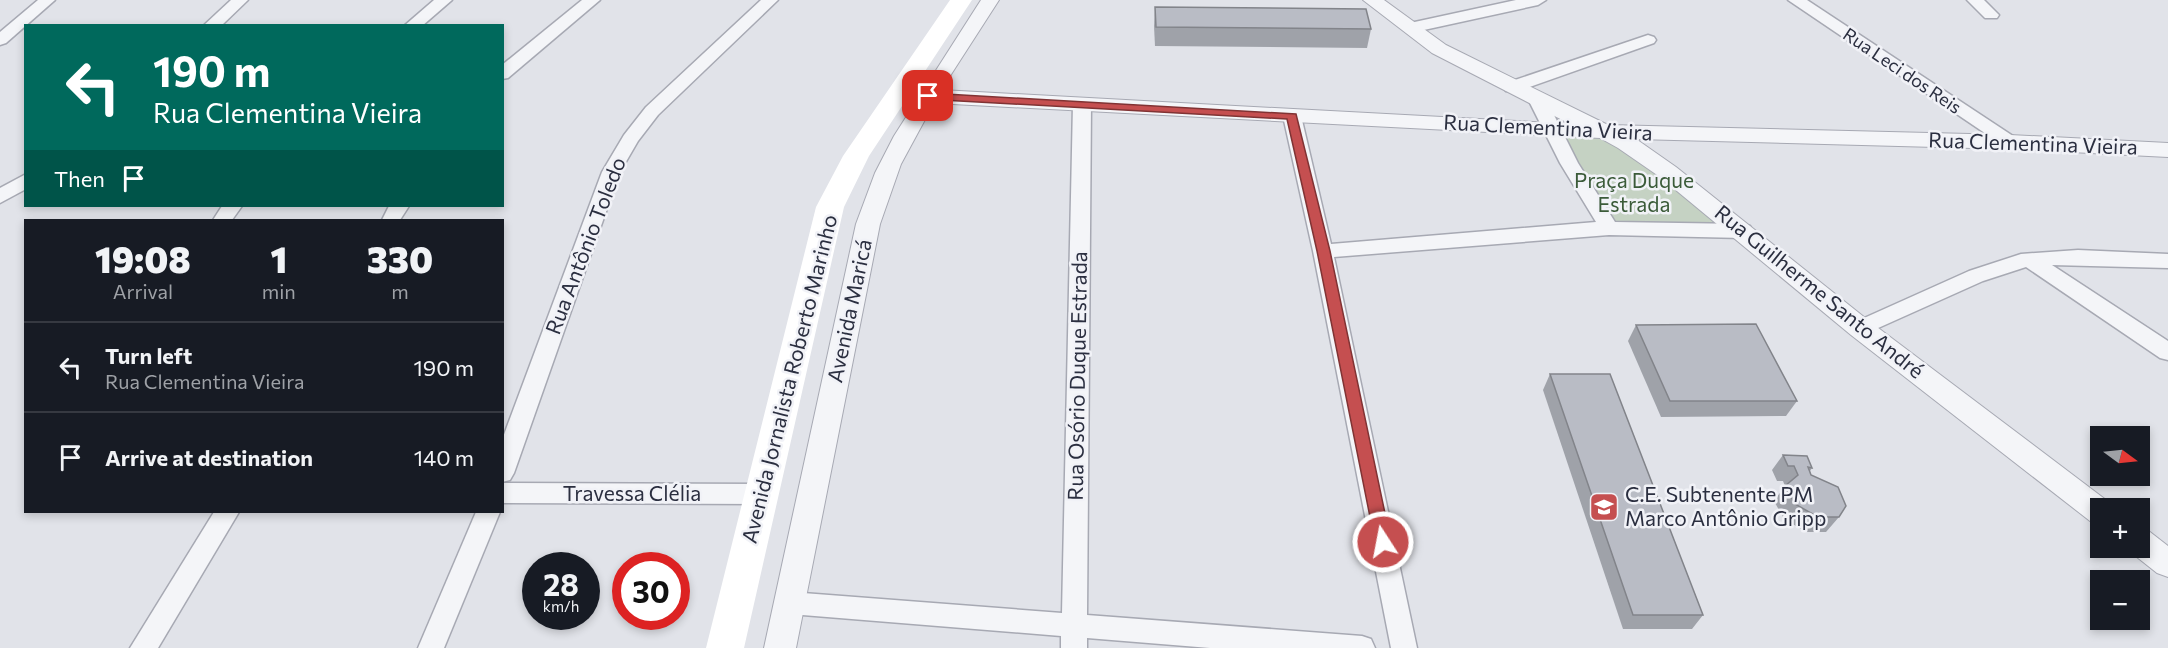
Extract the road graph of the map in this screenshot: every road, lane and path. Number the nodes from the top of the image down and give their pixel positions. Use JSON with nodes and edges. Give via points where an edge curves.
{"nodes":[{"id":1,"x":240,"y":0,"type":"edge"},
{"id":2,"x":444,"y":0,"type":"edge"},
{"id":3,"x":770,"y":0,"type":"edge"},
{"id":4,"x":960,"y":0,"type":"edge"},
{"id":5,"x":990,"y":0,"type":"edge"},
{"id":6,"x":1372,"y":0,"type":"edge"},
{"id":7,"x":1538,"y":0,"type":"edge"},
{"id":8,"x":1796,"y":0,"type":"edge"},
{"id":9,"x":1975,"y":0,"type":"edge"},
{"id":10,"x":43,"y":1,"type":"edge"},
{"id":11,"x":585,"y":1,"type":"edge"},
{"id":12,"x":1991,"y":15,"type":"dead end"},
{"id":13,"x":213,"y":24,"type":"edge"},
{"id":14,"x":414,"y":24,"type":"edge"},
{"id":15,"x":1410,"y":28,"type":"junction"},
{"id":16,"x":0,"y":40,"type":"edge"},
{"id":17,"x":1648,"y":40,"type":"dead end"},
{"id":18,"x":504,"y":72,"type":"edge"},
{"id":19,"x":1512,"y":87,"type":"junction"},
{"id":20,"x":928,"y":96,"type":"junction"},
{"id":21,"x":1537,"y":99,"type":"junction"},
{"id":22,"x":1082,"y":105,"type":"junction"},
{"id":23,"x":1292,"y":116,"type":"junction"},
{"id":24,"x":1551,"y":129,"type":"junction"},
{"id":25,"x":1604,"y":132,"type":"junction"},
{"id":26,"x":2010,"y":142,"type":"junction"},
{"id":27,"x":2168,"y":150,"type":"edge"},
{"id":28,"x":24,"y":181,"type":"edge"},
{"id":29,"x":0,"y":197,"type":"edge"},
{"id":30,"x":1609,"y":228,"type":"junction"},
{"id":31,"x":1743,"y":231,"type":"junction"},
{"id":32,"x":1323,"y":251,"type":"junction"},
{"id":33,"x":2028,"y":259,"type":"junction"},
{"id":34,"x":2168,"y":261,"type":"edge"},
{"id":35,"x":1860,"y":328,"type":"junction"},
{"id":36,"x":2168,"y":352,"type":"edge"},
{"id":37,"x":504,"y":468,"type":"edge"},
{"id":38,"x":504,"y":493,"type":"edge"},
{"id":39,"x":762,"y":495,"type":"junction"},
{"id":40,"x":2090,"y":504,"type":"edge"},
{"id":41,"x":226,"y":513,"type":"edge"},
{"id":42,"x":488,"y":513,"type":"edge"},
{"id":43,"x":2150,"y":550,"type":"edge"},
{"id":44,"x":2168,"y":564,"type":"edge"},
{"id":45,"x":790,"y":603,"type":"junction"},
{"id":46,"x":1074,"y":637,"type":"edge"},
{"id":47,"x":143,"y":648,"type":"edge"},
{"id":48,"x":431,"y":648,"type":"edge"},
{"id":49,"x":725,"y":648,"type":"edge"},
{"id":50,"x":780,"y":648,"type":"edge"},
{"id":51,"x":1362,"y":648,"type":"edge"},
{"id":52,"x":1404,"y":648,"type":"edge"}],
"edges":[{"from":1,"to":13,"type":"street"},
{"from":2,"to":14,"type":"street"},
{"from":3,"to":37,"type":"street","name":"Rua Antônio Toledo","via":[[652,111],[630,139],[612,172]]},
{"from":4,"to":39,"type":"main road","name":"Avenida Jornalista Roberto Marinho","via":[[856,156],[830,207]]},
{"from":5,"to":20,"type":"street","name":"Avenida Maricá"},
{"from":6,"to":15,"type":"street","name":"Rua Guilherme Santo André"},
{"from":7,"to":15,"type":"street"},
{"from":8,"to":26,"type":"street","name":"Rua Leci dos Reis"},
{"from":9,"to":12,"type":"street"},
{"from":10,"to":16,"type":"street"},
{"from":11,"to":18,"type":"street"},
{"from":15,"to":19,"type":"street","name":"Rua Guilherme Santo André","via":[[1439,49]]},
{"from":17,"to":19,"type":"street"},
{"from":19,"to":21,"type":"street","name":"Rua Guilherme Santo André"},
{"from":20,"to":22,"type":"street","name":"Rua Clementina Vieira"},
{"from":20,"to":45,"type":"street","name":"Avenida Maricá","via":[[894,155],[868,224]]},
{"from":21,"to":24,"type":"street"},
{"from":21,"to":25,"type":"street","name":"Rua Guilherme Santo André"},
{"from":22,"to":23,"type":"street","name":"Rua Clementina Vieira"},
{"from":22,"to":46,"type":"street","name":"Rua Osório Duque Estrada"},
{"from":23,"to":24,"type":"street","name":"Rua Clementina Vieira"},
{"from":23,"to":32,"type":"street"},
{"from":24,"to":25,"type":"street","name":"Rua Clementina Vieira"},
{"from":24,"to":30,"type":"street"},
{"from":25,"to":26,"type":"street","name":"Rua Clementina Vieira"},
{"from":25,"to":31,"type":"street","name":"Rua Guilherme Santo André","via":[[1668,172]]},
{"from":26,"to":27,"type":"street","name":"Rua Clementina Vieira"},
{"from":28,"to":29,"type":"street"},
{"from":30,"to":31,"type":"street"},
{"from":30,"to":32,"type":"street"},
{"from":31,"to":35,"type":"street","name":"Rua Guilherme Santo André"},
{"from":32,"to":52,"type":"street"},
{"from":33,"to":34,"type":"street"},
{"from":33,"to":35,"type":"street","via":[[1977,276]]},
{"from":33,"to":36,"type":"street"},
{"from":35,"to":40,"type":"street","name":"Rua Guilherme Santo André"},
{"from":38,"to":39,"type":"street","name":"Travessa Clélia"},
{"from":39,"to":49,"type":"main road","name":"Avenida Jornalista Roberto Marinho"},
{"from":41,"to":47,"type":"street"},
{"from":42,"to":48,"type":"street"},
{"from":43,"to":44,"type":"street"},
{"from":45,"to":46,"type":"street"},
{"from":45,"to":50,"type":"street","name":"Avenida Maricá"},
{"from":46,"to":51,"type":"street"}]}
